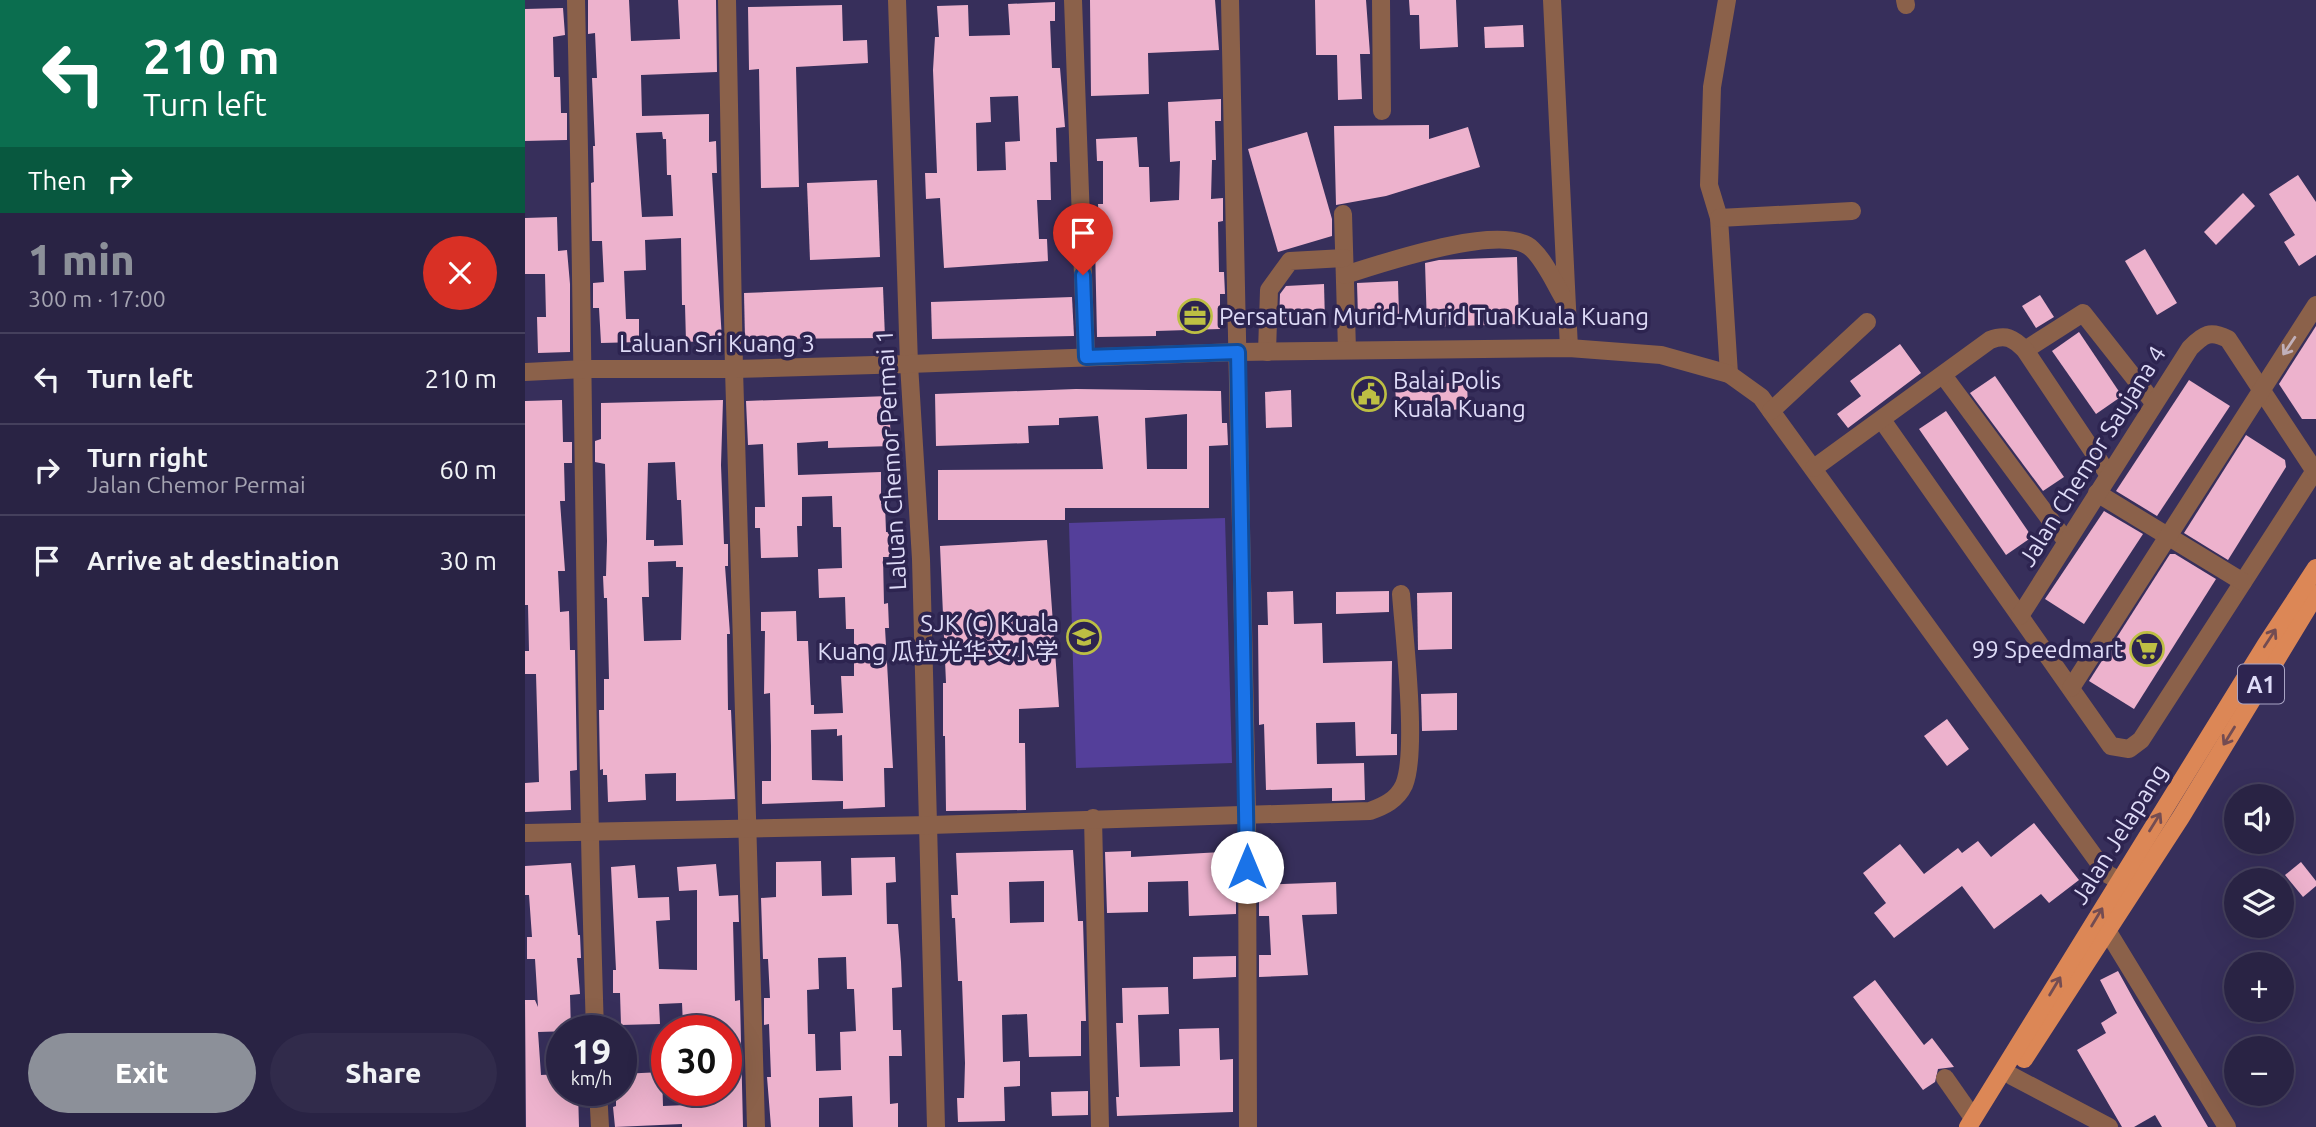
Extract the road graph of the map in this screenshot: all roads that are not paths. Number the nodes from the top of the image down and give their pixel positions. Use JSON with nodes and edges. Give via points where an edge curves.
{"nodes":[{"id":1,"x":576,"y":0,"type":"edge"},
{"id":2,"x":727,"y":0,"type":"edge"},
{"id":3,"x":897,"y":0,"type":"edge"},
{"id":4,"x":1073,"y":0,"type":"edge"},
{"id":5,"x":1230,"y":0,"type":"edge"},
{"id":6,"x":1381,"y":0,"type":"edge"},
{"id":7,"x":1552,"y":0,"type":"edge"},
{"id":8,"x":1727,"y":0,"type":"edge"},
{"id":9,"x":1381,"y":111,"type":"dead end"},
{"id":10,"x":1852,"y":211,"type":"dead end"},
{"id":11,"x":1343,"y":214,"type":"dead end"},
{"id":12,"x":1719,"y":218,"type":"junction"},
{"id":13,"x":1345,"y":267,"type":"junction"},
{"id":14,"x":1566,"y":302,"type":"junction"},
{"id":15,"x":2316,"y":305,"type":"edge"},
{"id":16,"x":1867,"y":322,"type":"dead end"},
{"id":17,"x":1569,"y":348,"type":"junction"},
{"id":18,"x":1347,"y":350,"type":"junction"},
{"id":19,"x":2025,"y":350,"type":"junction"},
{"id":20,"x":1238,"y":352,"type":"junction"},
{"id":21,"x":1267,"y":352,"type":"junction"},
{"id":22,"x":1086,"y":357,"type":"junction"},
{"id":23,"x":909,"y":365,"type":"junction"},
{"id":24,"x":585,"y":369,"type":"junction"},
{"id":25,"x":734,"y":369,"type":"junction"},
{"id":26,"x":525,"y":372,"type":"edge"},
{"id":27,"x":1729,"y":374,"type":"junction"},
{"id":28,"x":1943,"y":375,"type":"junction"},
{"id":29,"x":2261,"y":386,"type":"junction"},
{"id":30,"x":2154,"y":403,"type":"junction"},
{"id":31,"x":1771,"y":411,"type":"junction"},
{"id":32,"x":1882,"y":421,"type":"junction"},
{"id":33,"x":1814,"y":468,"type":"junction"},
{"id":34,"x":2316,"y":471,"type":"edge"},
{"id":35,"x":2108,"y":474,"type":"junction"},
{"id":36,"x":2097,"y":493,"type":"junction"},
{"id":37,"x":2167,"y":536,"type":"junction"},
{"id":38,"x":2066,"y":541,"type":"junction"},
{"id":39,"x":2316,"y":557,"type":"edge"},
{"id":40,"x":2314,"y":580,"type":"edge"},
{"id":41,"x":2242,"y":582,"type":"junction"},
{"id":42,"x":1401,"y":594,"type":"dead end"},
{"id":43,"x":2020,"y":616,"type":"junction"},
{"id":44,"x":2071,"y":688,"type":"junction"},
{"id":45,"x":1247,"y":816,"type":"junction"},
{"id":46,"x":1093,"y":818,"type":"junction"},
{"id":47,"x":930,"y":825,"type":"junction"},
{"id":48,"x":749,"y":827,"type":"junction"},
{"id":49,"x":589,"y":831,"type":"junction"},
{"id":50,"x":525,"y":833,"type":"edge"},
{"id":51,"x":2127,"y":885,"type":"junction"},
{"id":52,"x":2108,"y":932,"type":"junction"},
{"id":53,"x":595,"y":1015,"type":"edge"},
{"id":54,"x":2012,"y":1076,"type":"junction"},
{"id":55,"x":1945,"y":1078,"type":"dead end"},
{"id":56,"x":599,"y":1106,"type":"edge"},
{"id":57,"x":1973,"y":1124,"type":"edge"},
{"id":58,"x":600,"y":1127,"type":"edge"},
{"id":59,"x":756,"y":1127,"type":"edge"},
{"id":60,"x":936,"y":1127,"type":"edge"},
{"id":61,"x":1100,"y":1127,"type":"edge"},
{"id":62,"x":1248,"y":1127,"type":"edge"},
{"id":63,"x":2109,"y":1127,"type":"edge"},
{"id":64,"x":2227,"y":1127,"type":"edge"}],
"edges":[{"from":1,"to":24,"type":"street"},
{"from":2,"to":25,"type":"street"},
{"from":3,"to":23,"type":"street","name":"Laluan Chemor Permai 1"},
{"from":4,"to":22,"type":"street"},
{"from":5,"to":20,"type":"street"},
{"from":6,"to":9,"type":"street"},
{"from":7,"to":14,"type":"street"},
{"from":8,"to":12,"type":"street","via":[[1712,86],[1709,185]]},
{"from":10,"to":12,"type":"street"},
{"from":11,"to":13,"type":"street"},
{"from":12,"to":27,"type":"street"},
{"from":13,"to":14,"type":"street","via":[[1431,247],[1517,239],[1533,248]]},
{"from":13,"to":18,"type":"street"},
{"from":13,"to":21,"type":"street","via":[[1290,261],[1269,290]]},
{"from":14,"to":17,"type":"street"},
{"from":15,"to":29,"type":"street","one_way":true},
{"from":16,"to":31,"type":"street"},
{"from":17,"to":18,"type":"street","name":"Laluan Sri Kuang 3"},
{"from":17,"to":27,"type":"street","name":"Laluan Sri Kuang 3","via":[[1661,355]]},
{"from":18,"to":21,"type":"street","name":"Laluan Sri Kuang 3"},
{"from":19,"to":28,"type":"street","via":[[2002,335]]},
{"from":19,"to":30,"type":"street","via":[[2083,313]]},
{"from":19,"to":35,"type":"street"},
{"from":20,"to":21,"type":"street","name":"Laluan Sri Kuang 3"},
{"from":20,"to":22,"type":"street","name":"Laluan Sri Kuang 3"},
{"from":20,"to":45,"type":"street"},
{"from":22,"to":23,"type":"street","name":"Laluan Sri Kuang 3"},
{"from":23,"to":25,"type":"street","name":"Laluan Sri Kuang 3"},
{"from":23,"to":47,"type":"street","name":"Laluan Chemor Permai 1"},
{"from":24,"to":25,"type":"street","name":"Laluan Sri Kuang 3"},
{"from":24,"to":26,"type":"street","name":"Laluan Sri Kuang 3"},
{"from":24,"to":49,"type":"street"},
{"from":25,"to":48,"type":"street"},
{"from":27,"to":31,"type":"street","via":[[1761,397]]},
{"from":28,"to":32,"type":"street"},
{"from":28,"to":38,"type":"street"},
{"from":29,"to":30,"type":"street","name":"Jalan Chemor Saujana 4","via":[[2228,339],[2215,332],[2203,335],[2190,348]]},
{"from":29,"to":34,"type":"street"},
{"from":29,"to":37,"type":"street"},
{"from":30,"to":35,"type":"street","name":"Jalan Chemor Saujana 4"},
{"from":31,"to":33,"type":"street"},
{"from":32,"to":33,"type":"street"},
{"from":32,"to":43,"type":"street"},
{"from":33,"to":51,"type":"street","via":[[2107,874]]},
{"from":34,"to":41,"type":"street"},
{"from":35,"to":36,"type":"street","name":"Jalan Chemor Saujana 4"},
{"from":36,"to":37,"type":"street"},
{"from":36,"to":38,"type":"street","name":"Jalan Chemor Saujana 4"},
{"from":37,"to":41,"type":"street"},
{"from":37,"to":44,"type":"street"},
{"from":38,"to":43,"type":"street","name":"Jalan Chemor Saujana 4"},
{"from":39,"to":40,"type":"street"},
{"from":40,"to":51,"type":"main road","name":"Jalan Jelapang","number":"A1"},
{"from":41,"to":44,"type":"street","via":[[2141,740],[2129,749],[2111,746]]},
{"from":42,"to":45,"type":"street","via":[[1410,751],[1403,785],[1389,804],[1370,811]]},
{"from":43,"to":44,"type":"street"},
{"from":45,"to":46,"type":"street"},
{"from":45,"to":62,"type":"street"},
{"from":46,"to":47,"type":"street"},
{"from":46,"to":61,"type":"street"},
{"from":47,"to":48,"type":"street"},
{"from":47,"to":60,"type":"street","name":"Laluan Chemor Permai 1"},
{"from":48,"to":49,"type":"street"},
{"from":48,"to":59,"type":"street"},
{"from":49,"to":50,"type":"street"},
{"from":49,"to":53,"type":"street"},
{"from":51,"to":52,"type":"main road","name":"Jalan Jelapang","number":"A1"},
{"from":57,"to":51,"type":"main road","name":"Jalan Jelapang","number":"A1","one_way":true},
{"from":52,"to":54,"type":"main road","name":"Jalan Jelapang","number":"A1"},
{"from":52,"to":64,"type":"street"},
{"from":54,"to":57,"type":"main road","name":"Jalan Jelapang","number":"A1"},
{"from":54,"to":63,"type":"street"},
{"from":55,"to":57,"type":"street"},
{"from":56,"to":58,"type":"street"}]}
